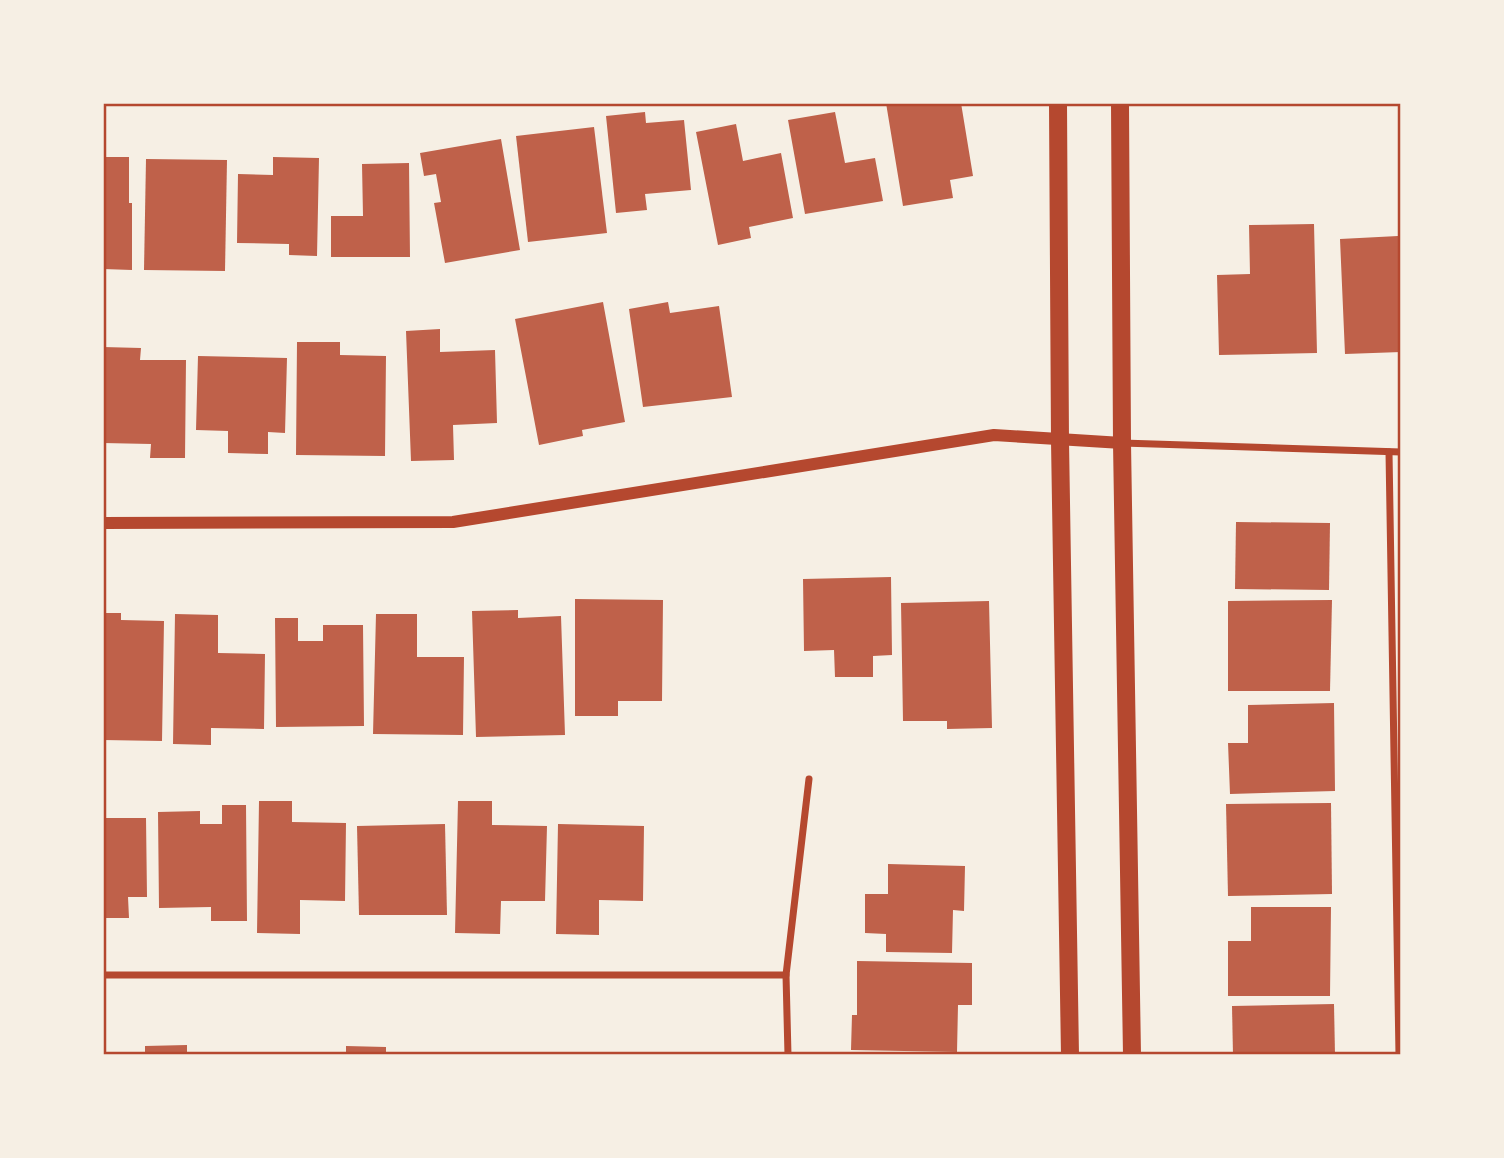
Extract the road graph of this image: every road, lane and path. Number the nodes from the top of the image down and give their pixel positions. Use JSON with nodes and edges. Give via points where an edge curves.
{"nodes":[{"id":1,"x":1058,"y":103,"type":"edge"},
{"id":2,"x":1120,"y":103,"type":"edge"},
{"id":3,"x":1060,"y":441,"type":"junction"},
{"id":4,"x":1122,"y":443,"type":"junction"},
{"id":5,"x":1401,"y":452,"type":"edge"},
{"id":6,"x":1389,"y":453,"type":"junction"},
{"id":7,"x":103,"y":523,"type":"edge"},
{"id":8,"x":809,"y":779,"type":"dead end"},
{"id":9,"x":103,"y":975,"type":"edge"},
{"id":10,"x":786,"y":975,"type":"junction"},
{"id":11,"x":788,"y":1055,"type":"edge"},
{"id":12,"x":1070,"y":1055,"type":"edge"},
{"id":13,"x":1132,"y":1055,"type":"edge"},
{"id":14,"x":1399,"y":1055,"type":"edge"}],
"edges":[{"from":1,"to":3,"type":"main road"},
{"from":2,"to":4,"type":"main road"},
{"from":3,"to":4,"type":"street"},
{"from":3,"to":7,"type":"street","via":[[994,435],[453,522]]},
{"from":3,"to":12,"type":"main road"},
{"from":4,"to":6,"type":"street"},
{"from":4,"to":13,"type":"main road"},
{"from":5,"to":6,"type":"street"},
{"from":6,"to":14,"type":"street"},
{"from":8,"to":10,"type":"street"},
{"from":9,"to":10,"type":"street"},
{"from":10,"to":11,"type":"street"}]}
